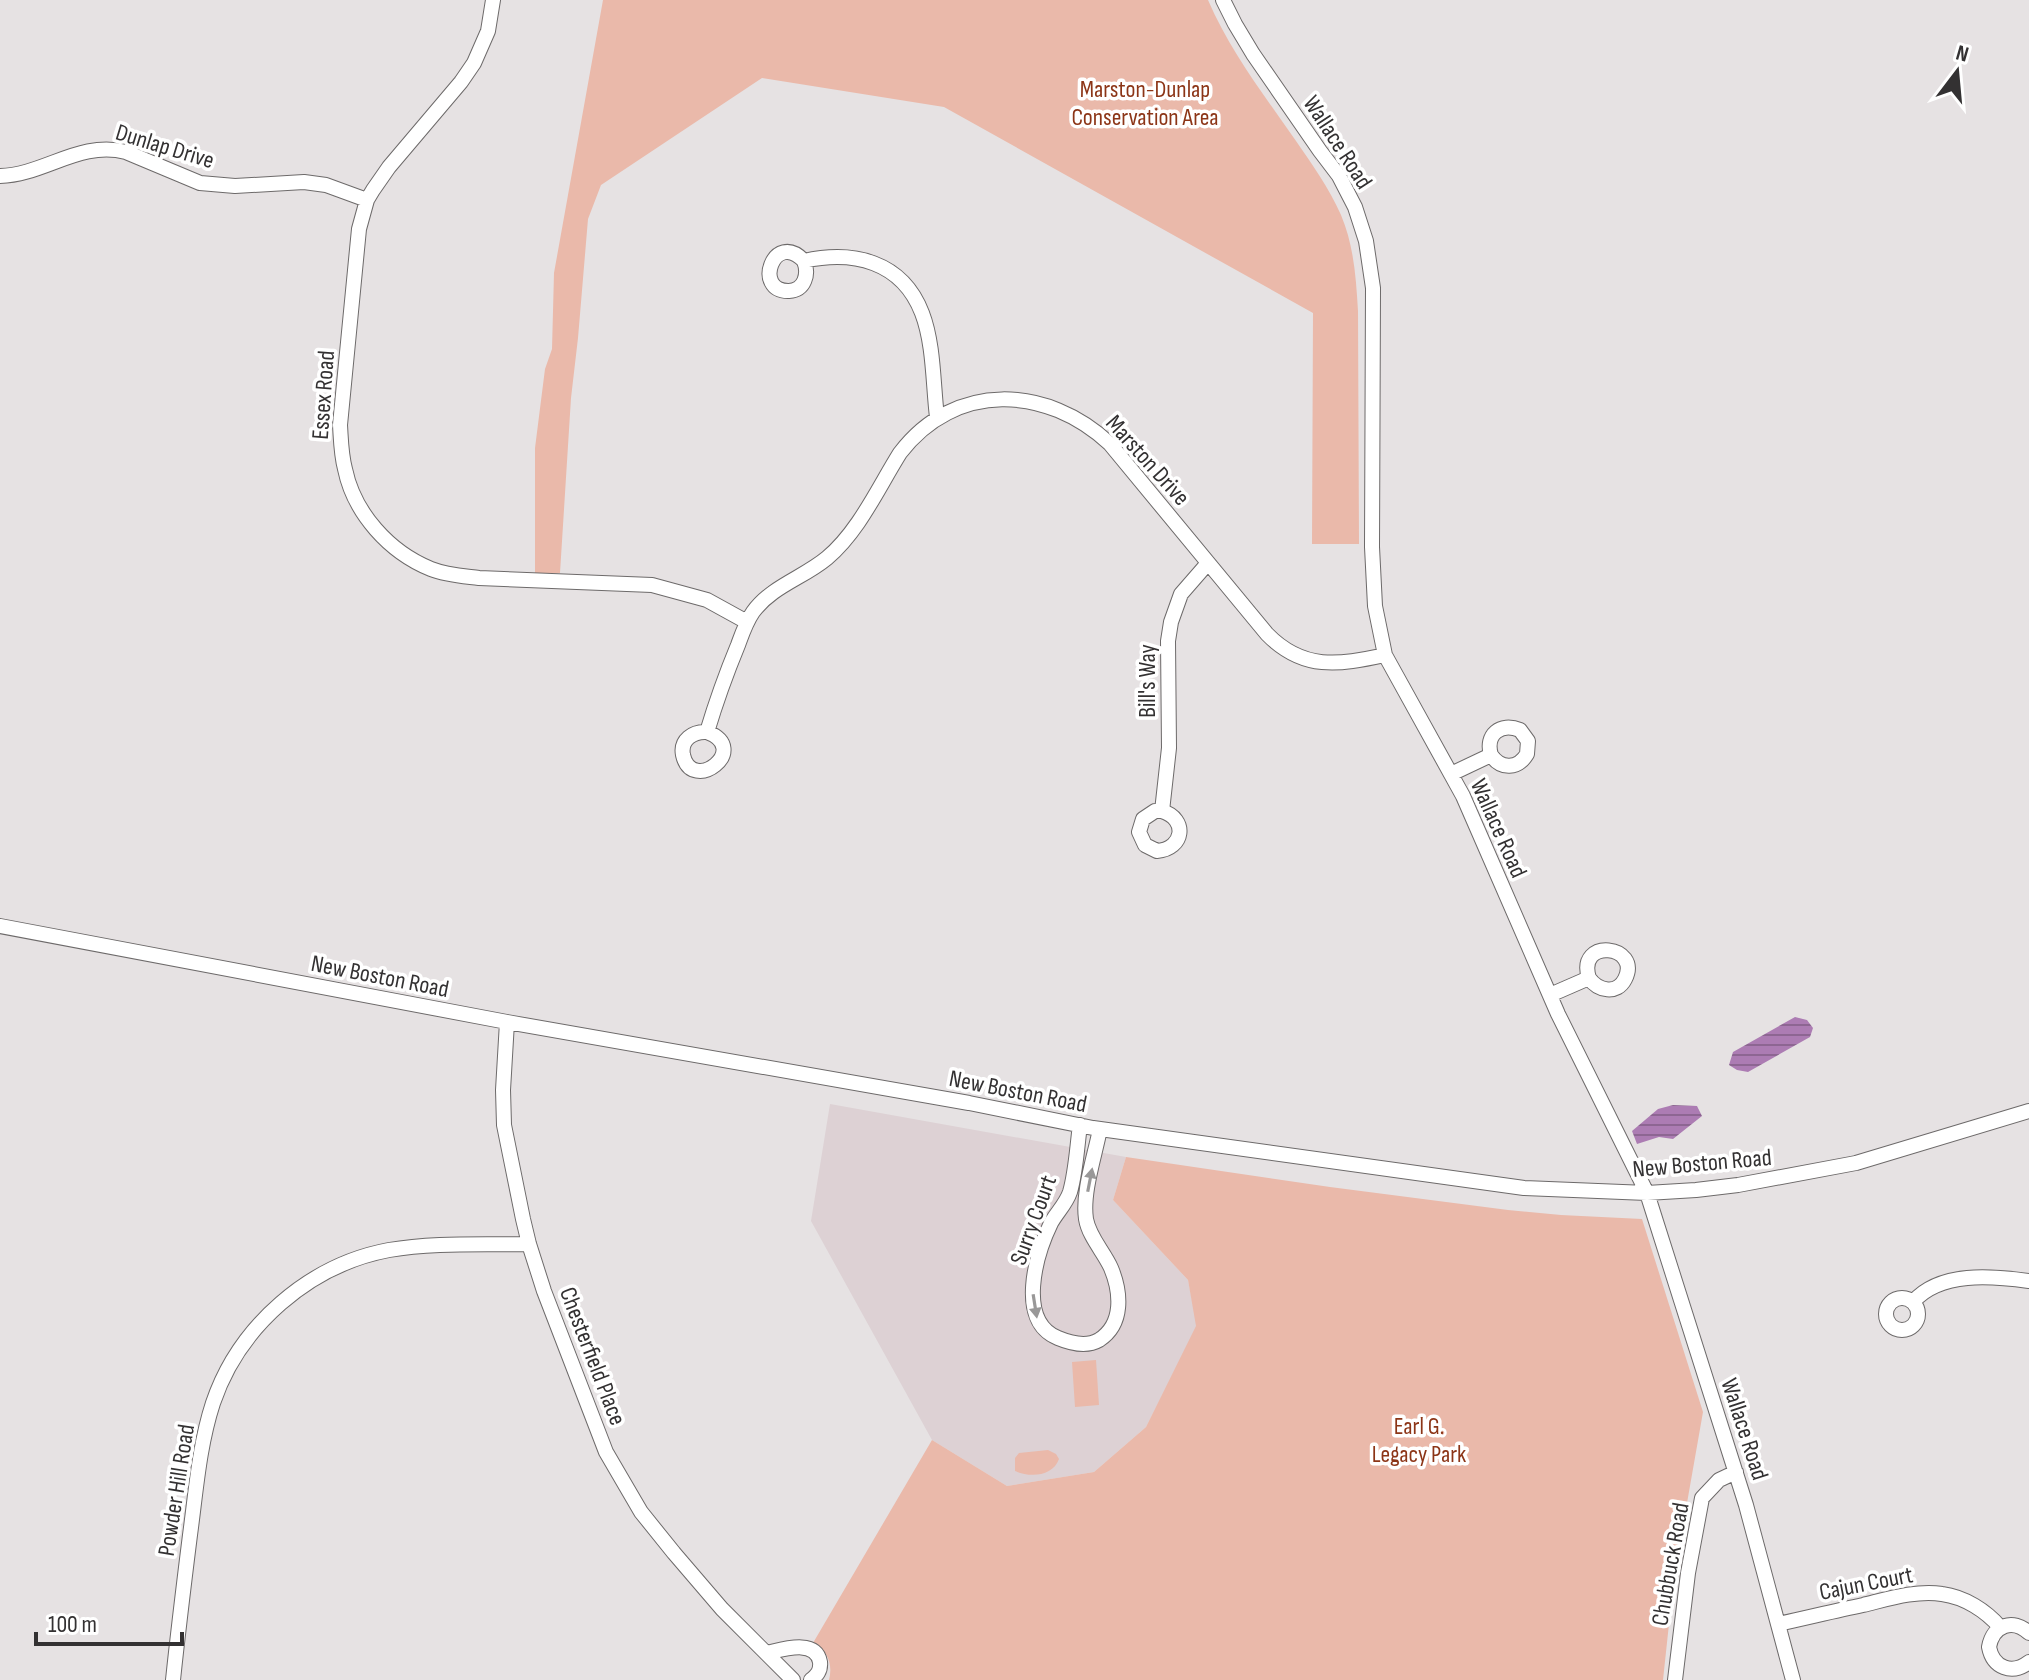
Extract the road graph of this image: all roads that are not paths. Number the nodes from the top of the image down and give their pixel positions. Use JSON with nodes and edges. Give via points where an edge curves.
{"nodes":[{"id":1,"x":493,"y":0,"type":"edge"},
{"id":2,"x":1223,"y":0,"type":"edge"},
{"id":3,"x":0,"y":176,"type":"edge"},
{"id":4,"x":367,"y":200,"type":"junction"},
{"id":5,"x":804,"y":261,"type":"dead end"},
{"id":6,"x":937,"y":417,"type":"junction"},
{"id":7,"x":1208,"y":563,"type":"junction"},
{"id":8,"x":747,"y":622,"type":"junction"},
{"id":9,"x":1385,"y":655,"type":"junction"},
{"id":10,"x":707,"y":732,"type":"dead end"},
{"id":11,"x":1491,"y":755,"type":"dead end"},
{"id":12,"x":1451,"y":774,"type":"junction"},
{"id":13,"x":1162,"y":811,"type":"dead end"},
{"id":14,"x":0,"y":926,"type":"edge"},
{"id":15,"x":1589,"y":978,"type":"dead end"},
{"id":16,"x":1550,"y":995,"type":"junction"},
{"id":17,"x":507,"y":1022,"type":"junction"},
{"id":18,"x":2029,"y":1111,"type":"edge"},
{"id":19,"x":1080,"y":1125,"type":"junction"},
{"id":20,"x":1100,"y":1129,"type":"junction"},
{"id":21,"x":1647,"y":1193,"type":"junction"},
{"id":22,"x":529,"y":1244,"type":"junction"},
{"id":23,"x":2029,"y":1281,"type":"edge"},
{"id":24,"x":1913,"y":1302,"type":"dead end"},
{"id":25,"x":1736,"y":1472,"type":"junction"},
{"id":26,"x":1778,"y":1624,"type":"junction"},
{"id":27,"x":2000,"y":1627,"type":"junction"},
{"id":28,"x":2029,"y":1633,"type":"edge"},
{"id":29,"x":766,"y":1653,"type":"junction"},
{"id":30,"x":2029,"y":1662,"type":"edge"},
{"id":31,"x":173,"y":1680,"type":"edge"},
{"id":32,"x":793,"y":1680,"type":"edge"},
{"id":33,"x":811,"y":1680,"type":"edge"},
{"id":34,"x":1675,"y":1680,"type":"edge"},
{"id":35,"x":1793,"y":1680,"type":"edge"}],
"edges":[{"from":1,"to":4,"type":"street","name":"Essex Road","via":[[488,31],[474,63]]},
{"from":2,"to":9,"type":"street","name":"Wallace Road","via":[[1253,54],[1339,176],[1366,241],[1373,288],[1375,606]]},
{"from":3,"to":4,"type":"street","name":"Dunlap Drive","via":[[94,149],[115,149],[200,183],[304,182]]},
{"from":4,"to":8,"type":"street","name":"Essex Road","via":[[359,229],[340,425],[345,472],[377,531],[411,559],[456,576],[652,585],[707,600]]},
{"from":5,"to":6,"type":"street","via":[[839,256],[869,261],[907,288],[928,335]]},
{"from":6,"to":7,"type":"street","name":"Marston Drive","via":[[973,403],[1007,400],[1046,405],[1074,417],[1110,444]]},
{"from":6,"to":8,"type":"street","name":"Marston Drive","via":[[909,441],[841,543],[767,597]]},
{"from":7,"to":9,"type":"street","name":"Marston Drive","via":[[1277,645],[1293,655],[1342,663]]},
{"from":7,"to":13,"type":"street","name":"Bill's Way","via":[[1181,594],[1171,622]]},
{"from":8,"to":10,"type":"street","name":"Marston Drive"},
{"from":9,"to":12,"type":"street","name":"Wallace Road"},
{"from":11,"to":12,"type":"street"},
{"from":12,"to":16,"type":"street","name":"Wallace Road"},
{"from":14,"to":17,"type":"street","name":"New Boston Road"},
{"from":15,"to":16,"type":"street"},
{"from":16,"to":21,"type":"street","name":"Wallace Road"},
{"from":17,"to":19,"type":"street","name":"New Boston Road"},
{"from":17,"to":22,"type":"street","name":"Chesterfield Place","via":[[504,1125]]},
{"from":18,"to":21,"type":"street","name":"New Boston Road","via":[[1847,1165],[1738,1185]]},
{"from":19,"to":20,"type":"street","name":"New Boston Road"},
{"from":19,"to":20,"type":"street","name":"Surry Court","one_way":true,"via":[[1069,1196],[1045,1237],[1033,1292],[1043,1329],[1083,1344],[1102,1338],[1119,1308],[1112,1271],[1086,1218]]},
{"from":20,"to":21,"type":"street","name":"New Boston Road","via":[[1524,1188]]},
{"from":21,"to":25,"type":"street","name":"Wallace Road"},
{"from":22,"to":29,"type":"street","name":"Chesterfield Place","via":[[606,1452],[621,1479],[674,1553]]},
{"from":22,"to":31,"type":"street","name":"Powder Hill Road","via":[[387,1250],[323,1274],[268,1314],[222,1380],[202,1446]]},
{"from":23,"to":24,"type":"street","via":[[1945,1282]]},
{"from":25,"to":26,"type":"street","name":"Wallace Road"},
{"from":25,"to":34,"type":"street","name":"Chubbuck Road","via":[[1702,1498]]},
{"from":26,"to":27,"type":"street","name":"Cajun Court","via":[[1896,1597],[1938,1593],[1980,1609]]},
{"from":26,"to":35,"type":"street","name":"Wallace Road"},
{"from":27,"to":28,"type":"street","name":"Cajun Court","via":[[2021,1626]]},
{"from":27,"to":30,"type":"street","via":[[1990,1639],[1994,1661],[2015,1669]]},
{"from":29,"to":32,"type":"street","name":"Chesterfield Place"},
{"from":29,"to":33,"type":"street","via":[[811,1650],[820,1664]]}]}
